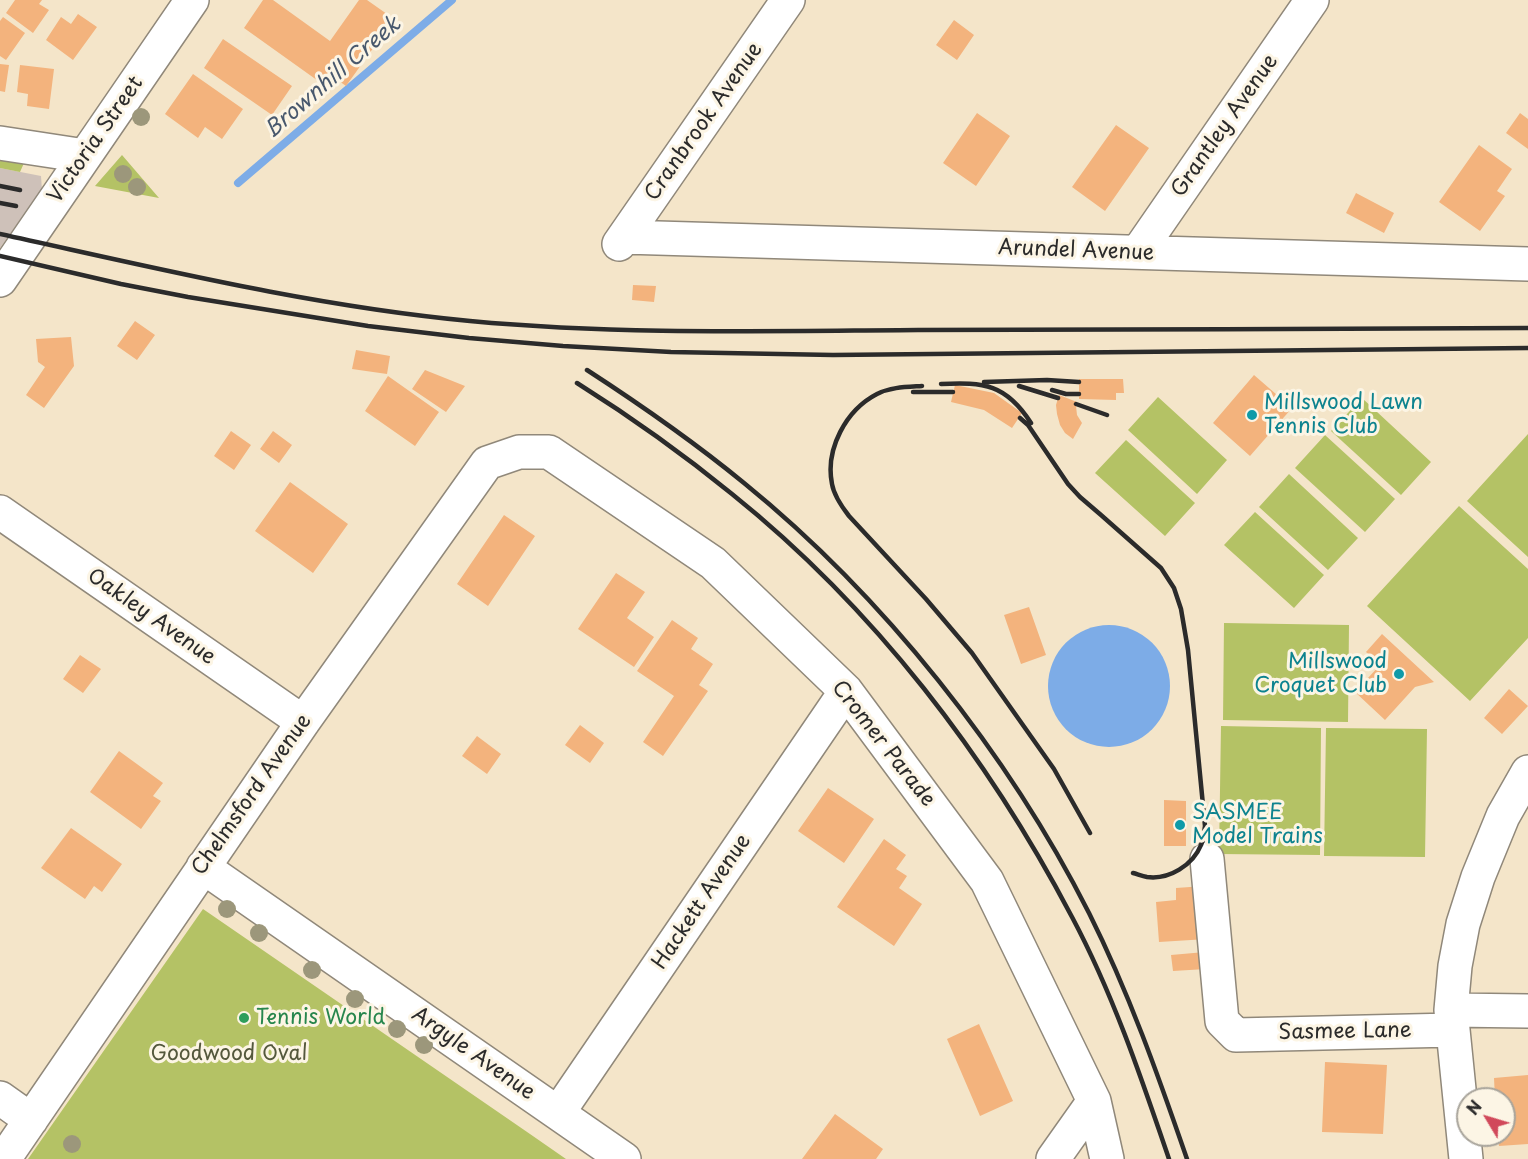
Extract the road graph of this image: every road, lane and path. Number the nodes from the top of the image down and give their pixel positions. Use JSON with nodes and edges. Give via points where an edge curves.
{"nodes":[{"id":1,"x":192,"y":0,"type":"edge"},
{"id":2,"x":788,"y":0,"type":"edge"},
{"id":3,"x":1312,"y":0,"type":"edge"},
{"id":4,"x":0,"y":143,"type":"edge"},
{"id":5,"x":84,"y":156,"type":"junction"},
{"id":6,"x":622,"y":241,"type":"joint"},
{"id":7,"x":1138,"y":252,"type":"junction"},
{"id":8,"x":1528,"y":264,"type":"edge"},
{"id":9,"x":0,"y":280,"type":"edge"},
{"id":10,"x":519,"y":452,"type":"joint"},
{"id":11,"x":0,"y":512,"type":"edge"},
{"id":12,"x":846,"y":691,"type":"junction"},
{"id":13,"x":303,"y":722,"type":"junction"},
{"id":14,"x":1528,"y":772,"type":"edge"},
{"id":15,"x":1207,"y":859,"type":"dead end"},
{"id":16,"x":203,"y":867,"type":"junction"},
{"id":17,"x":1528,"y":1011,"type":"edge"},
{"id":18,"x":1452,"y":1020,"type":"junction"},
{"id":19,"x":0,"y":1098,"type":"edge"},
{"id":20,"x":1094,"y":1101,"type":"junction"},
{"id":21,"x":558,"y":1113,"type":"junction"},
{"id":22,"x":31,"y":1120,"type":"junction"},
{"id":23,"x":4,"y":1159,"type":"edge"},
{"id":24,"x":624,"y":1159,"type":"edge"},
{"id":25,"x":1053,"y":1159,"type":"edge"},
{"id":26,"x":1107,"y":1159,"type":"edge"},
{"id":27,"x":1466,"y":1159,"type":"edge"}],
"edges":[{"from":1,"to":5,"type":"street","name":"Victoria Street"},
{"from":2,"to":6,"type":"street","name":"Cranbrook Avenue"},
{"from":3,"to":7,"type":"street","name":"Grantley Avenue"},
{"from":4,"to":5,"type":"street"},
{"from":5,"to":9,"type":"street","name":"Victoria Street"},
{"from":6,"to":7,"type":"street","name":"Arundel Avenue"},
{"from":7,"to":8,"type":"street","name":"Arundel Avenue"},
{"from":10,"to":12,"type":"street","name":"Cromer Parade","via":[[549,453],[713,563]]},
{"from":10,"to":13,"type":"street","name":"Chelmsford Avenue","via":[[487,463]]},
{"from":11,"to":13,"type":"street","name":"Oakley Avenue"},
{"from":12,"to":20,"type":"street","name":"Cromer Parade","via":[[987,881]]},
{"from":12,"to":21,"type":"street","name":"Hackett Avenue"},
{"from":13,"to":16,"type":"street","name":"Chelmsford Avenue"},
{"from":14,"to":18,"type":"street","via":[[1503,816],[1463,924],[1455,966]]},
{"from":15,"to":18,"type":"street","name":"Sasmee Lane","via":[[1222,1021],[1236,1035]]},
{"from":16,"to":21,"type":"street","name":"Argyle Avenue"},
{"from":16,"to":22,"type":"street","name":"Chelmsford Avenue"},
{"from":17,"to":18,"type":"street","name":"Sasmee Lane"},
{"from":18,"to":27,"type":"street"},
{"from":19,"to":22,"type":"street"},
{"from":20,"to":25,"type":"street"},
{"from":20,"to":26,"type":"street","name":"Cromer Parade"},
{"from":21,"to":24,"type":"street","name":"Argyle Avenue"},
{"from":22,"to":23,"type":"street","name":"Chelmsford Avenue"}]}
